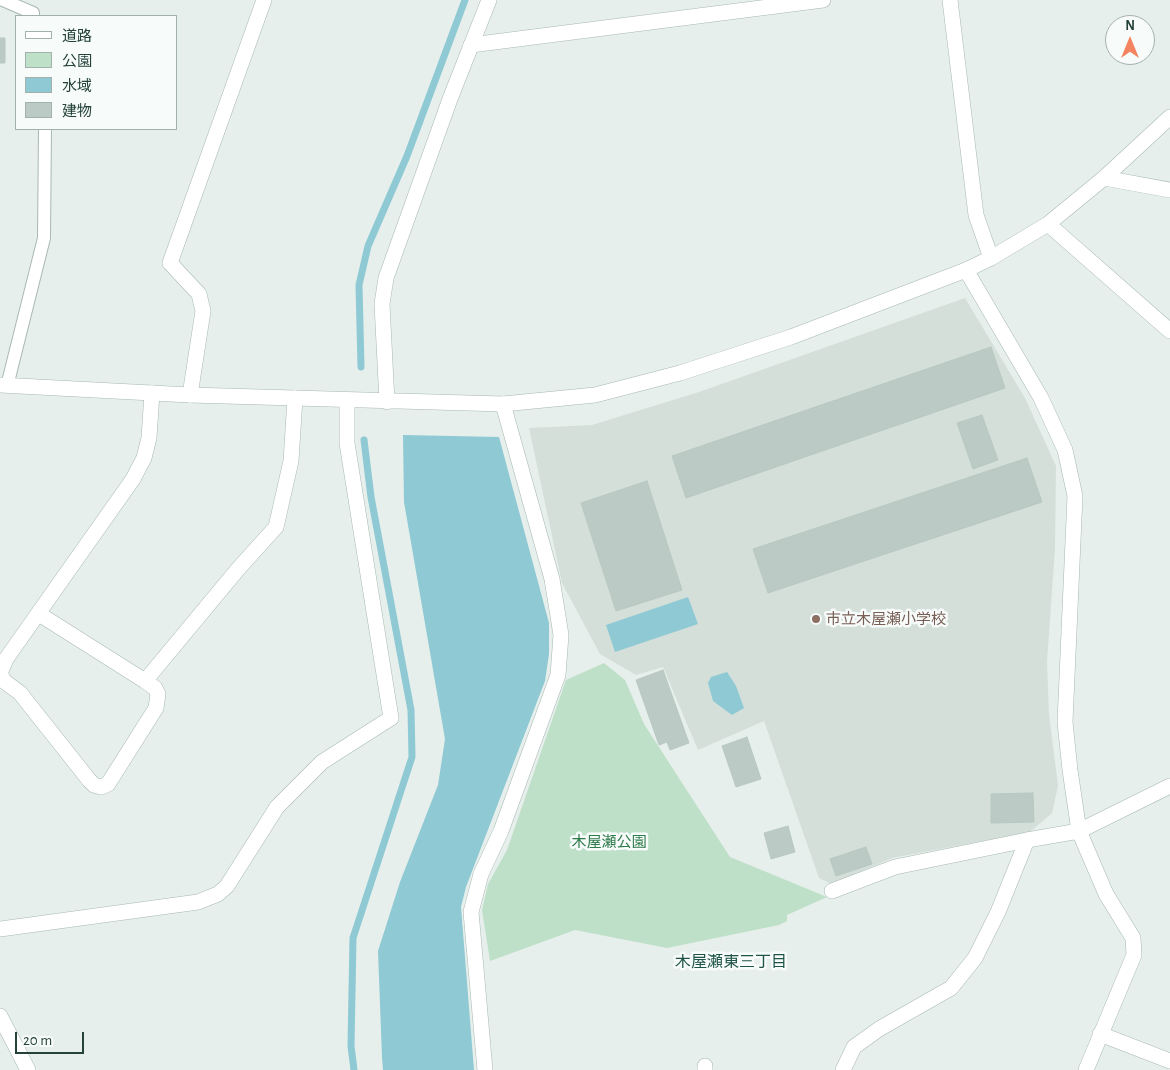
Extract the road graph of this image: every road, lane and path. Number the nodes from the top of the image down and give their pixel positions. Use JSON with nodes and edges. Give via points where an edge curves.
{"nodes":[{"id":1,"x":3,"y":0,"type":"edge"},
{"id":2,"x":264,"y":0,"type":"edge"},
{"id":3,"x":489,"y":0,"type":"edge"},
{"id":4,"x":823,"y":0,"type":"edge"},
{"id":5,"x":950,"y":0,"type":"edge"},
{"id":6,"x":32,"y":15,"type":"edge"},
{"id":7,"x":471,"y":45,"type":"junction"},
{"id":8,"x":1170,"y":117,"type":"edge"},
{"id":9,"x":45,"y":130,"type":"edge"},
{"id":10,"x":1104,"y":178,"type":"junction"},
{"id":11,"x":1170,"y":190,"type":"edge"},
{"id":12,"x":1048,"y":224,"type":"junction"},
{"id":13,"x":990,"y":258,"type":"junction"},
{"id":14,"x":966,"y":270,"type":"junction"},
{"id":15,"x":1170,"y":331,"type":"edge"},
{"id":16,"x":4,"y":386,"type":"edge"},
{"id":17,"x":152,"y":393,"type":"junction"},
{"id":18,"x":190,"y":395,"type":"junction"},
{"id":19,"x":295,"y":398,"type":"junction"},
{"id":20,"x":347,"y":400,"type":"junction"},
{"id":21,"x":387,"y":402,"type":"junction"},
{"id":22,"x":503,"y":404,"type":"junction"},
{"id":23,"x":39,"y":614,"type":"junction"},
{"id":24,"x":145,"y":682,"type":"junction"},
{"id":25,"x":1170,"y":786,"type":"edge"},
{"id":26,"x":1079,"y":831,"type":"junction"},
{"id":27,"x":1028,"y":840,"type":"junction"},
{"id":28,"x":832,"y":891,"type":"dead end"},
{"id":29,"x":0,"y":929,"type":"edge"},
{"id":30,"x":0,"y":1016,"type":"edge"},
{"id":31,"x":1100,"y":1034,"type":"junction"},
{"id":32,"x":1170,"y":1062,"type":"edge"},
{"id":33,"x":28,"y":1070,"type":"edge"},
{"id":34,"x":484,"y":1070,"type":"edge"},
{"id":35,"x":843,"y":1070,"type":"edge"},
{"id":36,"x":1086,"y":1070,"type":"edge"}],
"edges":[{"from":1,"to":6,"type":"lane"},
{"from":2,"to":18,"type":"street","via":[[170,263],[199,294],[203,311]]},
{"from":3,"to":7,"type":"street"},
{"from":4,"to":7,"type":"street"},
{"from":5,"to":13,"type":"street","via":[[976,215]]},
{"from":7,"to":21,"type":"street","via":[[386,278],[382,304]]},
{"from":8,"to":10,"type":"street"},
{"from":9,"to":16,"type":"lane","via":[[44,238]]},
{"from":10,"to":11,"type":"street"},
{"from":10,"to":12,"type":"street"},
{"from":12,"to":13,"type":"street"},
{"from":12,"to":15,"type":"street"},
{"from":13,"to":14,"type":"street"},
{"from":14,"to":22,"type":"street","via":[[791,337],[680,373],[594,395]]},
{"from":14,"to":26,"type":"street","via":[[1049,415],[1065,450],[1075,496],[1065,722]]},
{"from":16,"to":17,"type":"street"},
{"from":17,"to":18,"type":"street"},
{"from":17,"to":23,"type":"street","via":[[149,438],[144,458]]},
{"from":18,"to":19,"type":"street"},
{"from":19,"to":20,"type":"street"},
{"from":19,"to":24,"type":"street","via":[[291,461],[276,527],[238,568]]},
{"from":20,"to":21,"type":"street"},
{"from":20,"to":29,"type":"street","via":[[347,443],[391,718],[322,762],[277,807],[218,894],[198,902]]},
{"from":21,"to":22,"type":"street"},
{"from":22,"to":34,"type":"street","via":[[552,579],[561,635],[558,675],[501,831],[481,874],[471,912]]},
{"from":23,"to":24,"type":"street"},
{"from":23,"to":24,"type":"street","via":[[6,659],[0,674],[4,681],[20,692],[94,785],[108,784],[156,708],[156,688]]},
{"from":25,"to":26,"type":"street"},
{"from":26,"to":27,"type":"street"},
{"from":26,"to":31,"type":"street","via":[[1106,894],[1133,938],[1134,955]]},
{"from":27,"to":28,"type":"street","via":[[895,867]]},
{"from":27,"to":35,"type":"street","via":[[975,958],[951,988],[854,1047]]},
{"from":30,"to":33,"type":"street"},
{"from":31,"to":32,"type":"street"},
{"from":31,"to":36,"type":"street"}]}
